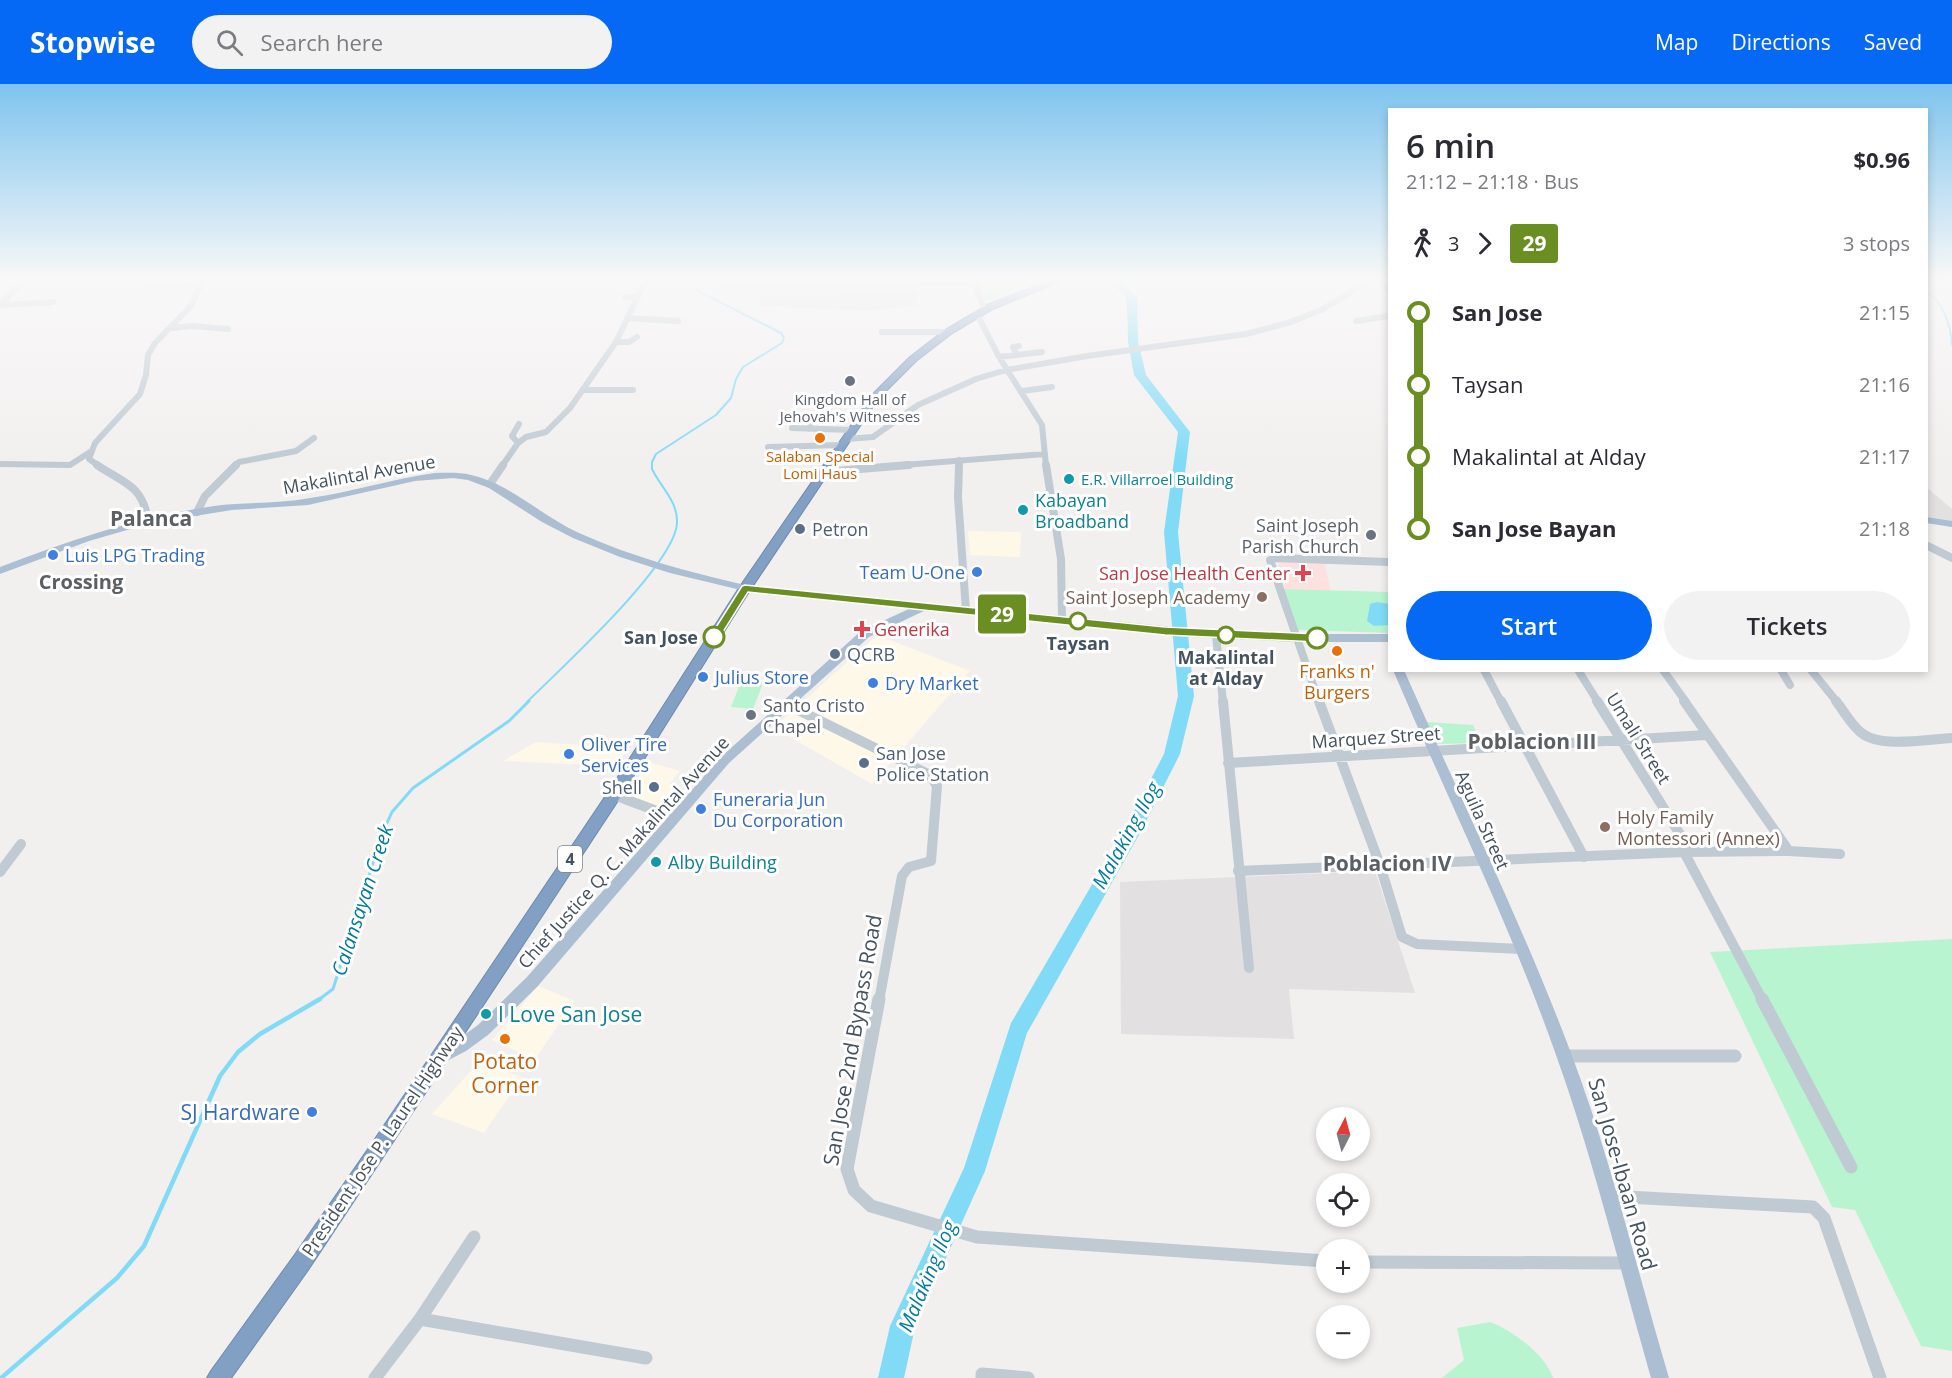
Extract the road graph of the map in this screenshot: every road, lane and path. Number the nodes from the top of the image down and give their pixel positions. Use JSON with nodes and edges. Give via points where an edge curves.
{"nodes":[{"id":1,"x":159,"y":339,"type":"edge"},
{"id":2,"x":633,"y":339,"type":"edge"},
{"id":3,"x":939,"y":339,"type":"edge"},
{"id":4,"x":992,"y":339,"type":"edge"},
{"id":5,"x":1208,"y":339,"type":"edge"},
{"id":6,"x":616,"y":342,"type":"joint"},
{"id":7,"x":1019,"y":346,"type":"dead end"},
{"id":8,"x":1042,"y":352,"type":"dead end"},
{"id":9,"x":1017,"y":355,"type":"junction"},
{"id":10,"x":999,"y":357,"type":"junction"},
{"id":11,"x":1006,"y":370,"type":"junction"},
{"id":12,"x":1052,"y":387,"type":"dead end"},
{"id":13,"x":583,"y":390,"type":"junction"},
{"id":14,"x":633,"y":390,"type":"dead end"},
{"id":15,"x":1022,"y":391,"type":"junction"},
{"id":16,"x":814,"y":416,"type":"dead end"},
{"id":17,"x":519,"y":424,"type":"dead end"},
{"id":18,"x":792,"y":428,"type":"dead end"},
{"id":19,"x":809,"y":429,"type":"junction"},
{"id":20,"x":314,"y":438,"type":"dead end"},
{"id":21,"x":846,"y":438,"type":"junction"},
{"id":22,"x":518,"y":442,"type":"junction"},
{"id":23,"x":768,"y":447,"type":"dead end"},
{"id":24,"x":90,"y":452,"type":"junction"},
{"id":25,"x":1045,"y":454,"type":"junction"},
{"id":26,"x":959,"y":460,"type":"junction"},
{"id":27,"x":0,"y":464,"type":"edge"},
{"id":28,"x":823,"y":472,"type":"junction"},
{"id":29,"x":490,"y":484,"type":"junction"},
{"id":30,"x":197,"y":512,"type":"junction"},
{"id":31,"x":148,"y":520,"type":"junction"},
{"id":32,"x":1928,"y":520,"type":"edge"},
{"id":33,"x":1952,"y":524,"type":"edge"},
{"id":34,"x":1928,"y":546,"type":"edge"},
{"id":35,"x":1952,"y":558,"type":"edge"},
{"id":36,"x":1388,"y":562,"type":"edge"},
{"id":37,"x":0,"y":571,"type":"edge"},
{"id":38,"x":745,"y":588,"type":"junction"},
{"id":39,"x":922,"y":607,"type":"junction"},
{"id":40,"x":966,"y":611,"type":"junction"},
{"id":41,"x":1062,"y":619,"type":"junction"},
{"id":42,"x":1216,"y":635,"type":"junction"},
{"id":43,"x":1296,"y":638,"type":"junction"},
{"id":44,"x":1388,"y":642,"type":"edge"},
{"id":45,"x":1399,"y":672,"type":"edge"},
{"id":46,"x":1485,"y":672,"type":"edge"},
{"id":47,"x":1579,"y":672,"type":"edge"},
{"id":48,"x":1664,"y":672,"type":"edge"},
{"id":49,"x":1782,"y":672,"type":"edge"},
{"id":50,"x":1813,"y":672,"type":"edge"},
{"id":51,"x":1790,"y":685,"type":"dead end"},
{"id":52,"x":786,"y":704,"type":"junction"},
{"id":53,"x":1706,"y":735,"type":"junction"},
{"id":54,"x":1952,"y":738,"type":"edge"},
{"id":55,"x":1619,"y":739,"type":"junction"},
{"id":56,"x":1523,"y":744,"type":"junction"},
{"id":57,"x":1432,"y":750,"type":"junction"},
{"id":58,"x":1338,"y":756,"type":"junction"},
{"id":59,"x":1228,"y":763,"type":"junction"},
{"id":60,"x":614,"y":795,"type":"junction"},
{"id":61,"x":673,"y":817,"type":"junction"},
{"id":62,"x":21,"y":844,"type":"dead end"},
{"id":63,"x":1789,"y":851,"type":"junction"},
{"id":64,"x":1688,"y":852,"type":"junction"},
{"id":65,"x":1840,"y":854,"type":"dead end"},
{"id":66,"x":1584,"y":857,"type":"junction"},
{"id":67,"x":1482,"y":861,"type":"junction"},
{"id":68,"x":1380,"y":865,"type":"junction"},
{"id":69,"x":1238,"y":871,"type":"junction"},
{"id":70,"x":0,"y":872,"type":"edge"},
{"id":71,"x":1521,"y":949,"type":"junction"},
{"id":72,"x":1249,"y":968,"type":"dead end"},
{"id":73,"x":1536,"y":984,"type":"joint"},
{"id":74,"x":1564,"y":1056,"type":"junction"},
{"id":75,"x":1735,"y":1056,"type":"dead end"},
{"id":76,"x":438,"y":1059,"type":"junction"},
{"id":77,"x":1851,"y":1167,"type":"dead end"},
{"id":78,"x":1608,"y":1196,"type":"junction"},
{"id":79,"x":474,"y":1237,"type":"dead end"},
{"id":80,"x":1316,"y":1260,"type":"edge"},
{"id":81,"x":1370,"y":1262,"type":"edge"},
{"id":82,"x":1626,"y":1263,"type":"junction"},
{"id":83,"x":420,"y":1318,"type":"junction"},
{"id":84,"x":646,"y":1358,"type":"dead end"},
{"id":85,"x":218,"y":1378,"type":"edge"},
{"id":86,"x":375,"y":1378,"type":"edge"},
{"id":87,"x":982,"y":1378,"type":"edge"},
{"id":88,"x":1028,"y":1378,"type":"edge"},
{"id":89,"x":1660,"y":1378,"type":"edge"},
{"id":90,"x":1880,"y":1378,"type":"edge"}],
"edges":[{"from":1,"to":24,"type":"street","via":[[148,355],[140,394]]},
{"from":2,"to":6,"type":"street"},
{"from":3,"to":21,"type":"highway","name":"President Jose P. Laurel Highway","number":"4","via":[[875,397]]},
{"from":4,"to":10,"type":"street"},
{"from":5,"to":11,"type":"street"},
{"from":6,"to":13,"type":"street"},
{"from":7,"to":9,"type":"street","via":[[1013,347]]},
{"from":8,"to":9,"type":"street"},
{"from":9,"to":10,"type":"street"},
{"from":10,"to":11,"type":"street"},
{"from":11,"to":15,"type":"street"},
{"from":11,"to":21,"type":"street","via":[[939,394],[873,437]]},
{"from":12,"to":15,"type":"street"},
{"from":13,"to":14,"type":"street"},
{"from":13,"to":22,"type":"street","via":[[551,429]]},
{"from":15,"to":25,"type":"street","via":[[1042,425]]},
{"from":16,"to":19,"type":"street"},
{"from":17,"to":22,"type":"street","via":[[512,436]]},
{"from":18,"to":19,"type":"street"},
{"from":19,"to":21,"type":"street"},
{"from":20,"to":30,"type":"street","via":[[296,450],[239,462],[205,496]]},
{"from":21,"to":23,"type":"street"},
{"from":21,"to":28,"type":"highway","name":"President Jose P. Laurel Highway","number":"4"},
{"from":22,"to":29,"type":"street"},
{"from":24,"to":27,"type":"street","via":[[70,465]]},
{"from":24,"to":31,"type":"street","via":[[89,459],[96,465],[136,487],[145,501]]},
{"from":25,"to":26,"type":"street"},
{"from":25,"to":41,"type":"street","via":[[1061,559]]},
{"from":26,"to":28,"type":"street"},
{"from":26,"to":40,"type":"street"},
{"from":28,"to":38,"type":"highway","name":"President Jose P. Laurel Highway","number":"4"},
{"from":29,"to":30,"type":"main road","name":"Makalintal Avenue","via":[[450,476],[398,482],[315,500]]},
{"from":29,"to":38,"type":"main road","name":"Makalintal Avenue","via":[[579,537],[710,581]]},
{"from":30,"to":31,"type":"main road","name":"Makalintal Avenue"},
{"from":31,"to":37,"type":"main road","name":"Makalintal Avenue"},
{"from":32,"to":33,"type":"main road"},
{"from":34,"to":35,"type":"street"},
{"from":36,"to":43,"type":"street","via":[[1271,559]]},
{"from":38,"to":39,"type":"main road","name":"Makalintal Avenue"},
{"from":38,"to":60,"type":"highway","name":"President Jose P. Laurel Highway","number":"4"},
{"from":39,"to":40,"type":"main road"},
{"from":39,"to":52,"type":"main road","name":"Chief Justice Q. C. Makalintal Avenue","via":[[865,634]]},
{"from":40,"to":41,"type":"main road"},
{"from":41,"to":42,"type":"main road"},
{"from":42,"to":43,"type":"main road"},
{"from":42,"to":59,"type":"street"},
{"from":43,"to":44,"type":"main road"},
{"from":43,"to":58,"type":"street"},
{"from":45,"to":57,"type":"main road","name":"Aguila Street"},
{"from":46,"to":56,"type":"street"},
{"from":47,"to":55,"type":"street","name":"Umali Street"},
{"from":48,"to":53,"type":"street"},
{"from":49,"to":51,"type":"street"},
{"from":50,"to":54,"type":"street","via":[[1868,737],[1881,741]]},
{"from":52,"to":61,"type":"main road","name":"Chief Justice Q. C. Makalintal Avenue","via":[[725,760]]},
{"from":52,"to":80,"type":"street","name":"San Jose 2nd Bypass Road","via":[[930,775],[936,783],[932,861],[909,867],[902,876],[847,1169],[848,1182],[856,1195],[870,1206],[898,1216],[977,1237]]},
{"from":53,"to":55,"type":"street","name":"Marquez Street"},
{"from":53,"to":63,"type":"street"},
{"from":55,"to":56,"type":"street","name":"Marquez Street"},
{"from":55,"to":64,"type":"street","name":"Umali Street"},
{"from":56,"to":57,"type":"street","name":"Marquez Street"},
{"from":56,"to":66,"type":"street"},
{"from":57,"to":58,"type":"street","name":"Marquez Street"},
{"from":57,"to":67,"type":"main road","name":"Aguila Street"},
{"from":58,"to":59,"type":"street","name":"Marquez Street"},
{"from":58,"to":68,"type":"street"},
{"from":59,"to":69,"type":"street"},
{"from":60,"to":61,"type":"street"},
{"from":60,"to":76,"type":"highway","name":"President Jose P. Laurel Highway","number":"4"},
{"from":61,"to":76,"type":"main road","name":"Chief Justice Q. C. Makalintal Avenue","via":[[532,981],[483,1030]]},
{"from":62,"to":70,"type":"street"},
{"from":63,"to":64,"type":"street"},
{"from":63,"to":65,"type":"street"},
{"from":64,"to":66,"type":"street"},
{"from":64,"to":77,"type":"street","name":"Umali Street"},
{"from":66,"to":67,"type":"street"},
{"from":67,"to":68,"type":"street"},
{"from":67,"to":71,"type":"main road","name":"Aguila Street"},
{"from":68,"to":69,"type":"street"},
{"from":68,"to":71,"type":"street","via":[[1402,938],[1417,944]]},
{"from":69,"to":72,"type":"street"},
{"from":71,"to":73,"type":"main road","name":"Aguila Street"},
{"from":73,"to":74,"type":"main road","name":"San Jose-Ibaan Road"},
{"from":74,"to":75,"type":"street"},
{"from":74,"to":78,"type":"main road","name":"San Jose-Ibaan Road"},
{"from":76,"to":85,"type":"highway","name":"President Jose P. Laurel Highway","number":"4","via":[[301,1263]]},
{"from":78,"to":82,"type":"main road","name":"San Jose-Ibaan Road"},
{"from":78,"to":90,"type":"street","via":[[1817,1209],[1824,1218]]},
{"from":79,"to":83,"type":"street"},
{"from":81,"to":82,"type":"street"},
{"from":82,"to":89,"type":"main road","name":"San Jose-Ibaan Road"},
{"from":83,"to":84,"type":"street"},
{"from":83,"to":86,"type":"street"},
{"from":87,"to":88,"type":"street","via":[[982,1374]]}]}
